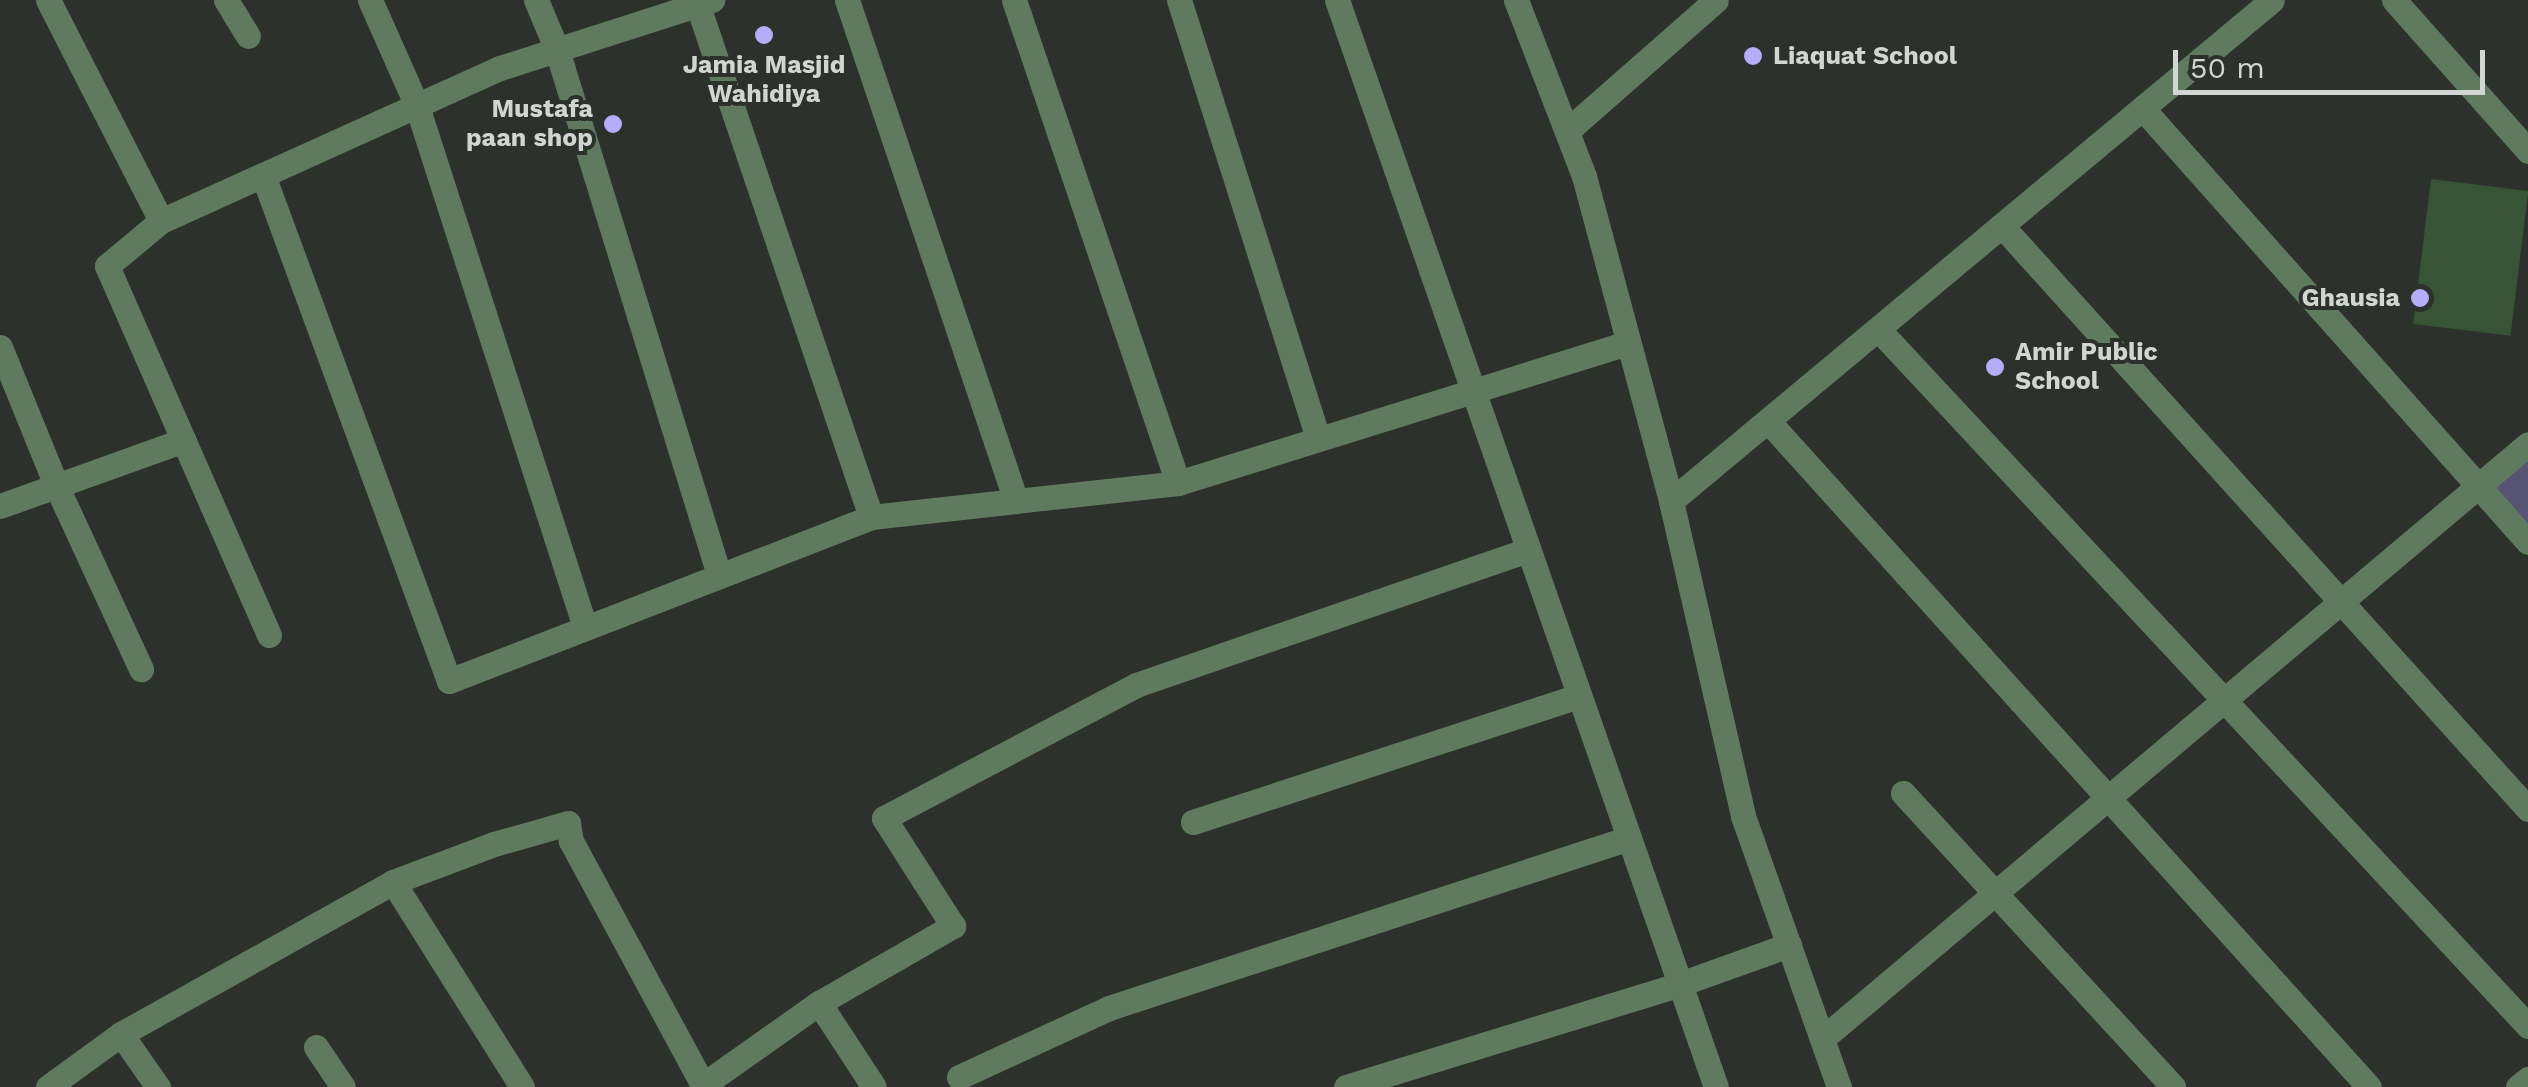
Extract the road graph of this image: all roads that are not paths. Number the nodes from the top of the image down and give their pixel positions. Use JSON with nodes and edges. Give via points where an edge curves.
{"nodes":[{"id":1,"x":48,"y":0,"type":"edge"},
{"id":2,"x":226,"y":0,"type":"edge"},
{"id":3,"x":370,"y":0,"type":"edge"},
{"id":4,"x":536,"y":0,"type":"edge"},
{"id":5,"x":847,"y":0,"type":"edge"},
{"id":6,"x":1014,"y":0,"type":"edge"},
{"id":7,"x":1179,"y":0,"type":"edge"},
{"id":8,"x":1336,"y":0,"type":"edge"},
{"id":9,"x":1516,"y":0,"type":"edge"},
{"id":10,"x":1716,"y":0,"type":"edge"},
{"id":11,"x":2272,"y":0,"type":"edge"},
{"id":12,"x":2394,"y":0,"type":"edge"},
{"id":13,"x":701,"y":2,"type":"edge"},
{"id":14,"x":248,"y":36,"type":"dead end"},
{"id":15,"x":558,"y":50,"type":"junction"},
{"id":16,"x":417,"y":106,"type":"junction"},
{"id":17,"x":2143,"y":109,"type":"junction"},
{"id":18,"x":1567,"y":132,"type":"junction"},
{"id":19,"x":2528,"y":151,"type":"edge"},
{"id":20,"x":263,"y":175,"type":"junction"},
{"id":21,"x":161,"y":220,"type":"junction"},
{"id":22,"x":2002,"y":226,"type":"junction"},
{"id":23,"x":1878,"y":330,"type":"junction"},
{"id":24,"x":1628,"y":343,"type":"junction"},
{"id":25,"x":0,"y":346,"type":"edge"},
{"id":26,"x":1472,"y":389,"type":"junction"},
{"id":27,"x":1768,"y":421,"type":"junction"},
{"id":28,"x":1318,"y":438,"type":"junction"},
{"id":29,"x":184,"y":440,"type":"junction"},
{"id":30,"x":2528,"y":444,"type":"edge"},
{"id":31,"x":1178,"y":483,"type":"junction"},
{"id":32,"x":2477,"y":485,"type":"junction"},
{"id":33,"x":56,"y":486,"type":"junction"},
{"id":34,"x":1016,"y":501,"type":"junction"},
{"id":35,"x":1671,"y":501,"type":"junction"},
{"id":36,"x":0,"y":506,"type":"edge"},
{"id":37,"x":871,"y":517,"type":"junction"},
{"id":38,"x":2528,"y":542,"type":"edge"},
{"id":39,"x":1528,"y":550,"type":"junction"},
{"id":40,"x":719,"y":575,"type":"junction"},
{"id":41,"x":2340,"y":600,"type":"junction"},
{"id":42,"x":585,"y":627,"type":"junction"},
{"id":43,"x":269,"y":635,"type":"dead end"},
{"id":44,"x":141,"y":669,"type":"dead end"},
{"id":45,"x":1580,"y":696,"type":"junction"},
{"id":46,"x":2224,"y":700,"type":"junction"},
{"id":47,"x":1904,"y":793,"type":"dead end"},
{"id":48,"x":2107,"y":798,"type":"junction"},
{"id":49,"x":2528,"y":809,"type":"edge"},
{"id":50,"x":1193,"y":822,"type":"dead end"},
{"id":51,"x":1629,"y":838,"type":"junction"},
{"id":52,"x":394,"y":882,"type":"junction"},
{"id":53,"x":1996,"y":892,"type":"junction"},
{"id":54,"x":1789,"y":945,"type":"junction"},
{"id":55,"x":1680,"y":984,"type":"junction"},
{"id":56,"x":819,"y":1003,"type":"junction"},
{"id":57,"x":2528,"y":1026,"type":"edge"},
{"id":58,"x":121,"y":1034,"type":"junction"},
{"id":59,"x":1822,"y":1039,"type":"junction"},
{"id":60,"x":316,"y":1047,"type":"dead end"},
{"id":61,"x":958,"y":1077,"type":"dead end"},
{"id":62,"x":2528,"y":1079,"type":"edge"},
{"id":63,"x":704,"y":1086,"type":"edge"},
{"id":64,"x":48,"y":1087,"type":"edge"},
{"id":65,"x":158,"y":1087,"type":"edge"},
{"id":66,"x":343,"y":1087,"type":"edge"},
{"id":67,"x":522,"y":1087,"type":"edge"},
{"id":68,"x":874,"y":1087,"type":"edge"},
{"id":69,"x":1346,"y":1087,"type":"edge"},
{"id":70,"x":1716,"y":1087,"type":"edge"},
{"id":71,"x":1840,"y":1087,"type":"edge"},
{"id":72,"x":2174,"y":1087,"type":"edge"},
{"id":73,"x":2369,"y":1087,"type":"edge"},
{"id":74,"x":2518,"y":1087,"type":"edge"}],
"edges":[{"from":1,"to":21,"type":"street"},
{"from":2,"to":14,"type":"street"},
{"from":3,"to":16,"type":"street"},
{"from":4,"to":15,"type":"street"},
{"from":5,"to":34,"type":"street"},
{"from":6,"to":31,"type":"street"},
{"from":7,"to":28,"type":"street"},
{"from":8,"to":26,"type":"street"},
{"from":9,"to":18,"type":"street"},
{"from":10,"to":18,"type":"street"},
{"from":11,"to":17,"type":"street"},
{"from":12,"to":19,"type":"street"},
{"from":13,"to":15,"type":"street"},
{"from":13,"to":37,"type":"street"},
{"from":15,"to":16,"type":"street"},
{"from":15,"to":40,"type":"street"},
{"from":16,"to":20,"type":"street"},
{"from":16,"to":42,"type":"street"},
{"from":17,"to":22,"type":"street"},
{"from":17,"to":32,"type":"street"},
{"from":18,"to":24,"type":"street"},
{"from":20,"to":21,"type":"street"},
{"from":20,"to":42,"type":"street","via":[[449,681]]},
{"from":21,"to":29,"type":"street","via":[[107,266]]},
{"from":22,"to":23,"type":"street"},
{"from":22,"to":41,"type":"street"},
{"from":23,"to":27,"type":"street"},
{"from":23,"to":46,"type":"street"},
{"from":24,"to":26,"type":"street"},
{"from":24,"to":35,"type":"street"},
{"from":25,"to":33,"type":"street"},
{"from":26,"to":28,"type":"street"},
{"from":26,"to":39,"type":"street"},
{"from":27,"to":35,"type":"street"},
{"from":27,"to":48,"type":"street"},
{"from":28,"to":31,"type":"street"},
{"from":29,"to":33,"type":"street"},
{"from":29,"to":43,"type":"street"},
{"from":30,"to":32,"type":"street"},
{"from":31,"to":34,"type":"street"},
{"from":32,"to":38,"type":"street"},
{"from":32,"to":41,"type":"street"},
{"from":33,"to":36,"type":"street"},
{"from":33,"to":44,"type":"street"},
{"from":34,"to":37,"type":"street"},
{"from":35,"to":54,"type":"street","via":[[1743,816]]},
{"from":37,"to":40,"type":"street"},
{"from":39,"to":45,"type":"street"},
{"from":39,"to":56,"type":"street","via":[[1136,684],[884,818],[952,926]]},
{"from":40,"to":42,"type":"street"},
{"from":41,"to":46,"type":"street"},
{"from":41,"to":49,"type":"street"},
{"from":45,"to":50,"type":"street"},
{"from":45,"to":51,"type":"street"},
{"from":46,"to":48,"type":"street"},
{"from":46,"to":57,"type":"street"},
{"from":47,"to":53,"type":"street"},
{"from":48,"to":53,"type":"street"},
{"from":48,"to":73,"type":"street"},
{"from":51,"to":55,"type":"street"},
{"from":51,"to":61,"type":"street","via":[[1110,1008]]},
{"from":52,"to":58,"type":"street"},
{"from":52,"to":63,"type":"street","via":[[568,823],[571,842]]},
{"from":52,"to":67,"type":"street"},
{"from":53,"to":59,"type":"street"},
{"from":53,"to":72,"type":"street"},
{"from":54,"to":55,"type":"street"},
{"from":54,"to":59,"type":"street"},
{"from":55,"to":69,"type":"street"},
{"from":55,"to":70,"type":"street"},
{"from":56,"to":63,"type":"street"},
{"from":56,"to":68,"type":"street"},
{"from":58,"to":64,"type":"street"},
{"from":58,"to":65,"type":"street"},
{"from":59,"to":71,"type":"street"},
{"from":60,"to":66,"type":"street"},
{"from":62,"to":74,"type":"street"}]}
